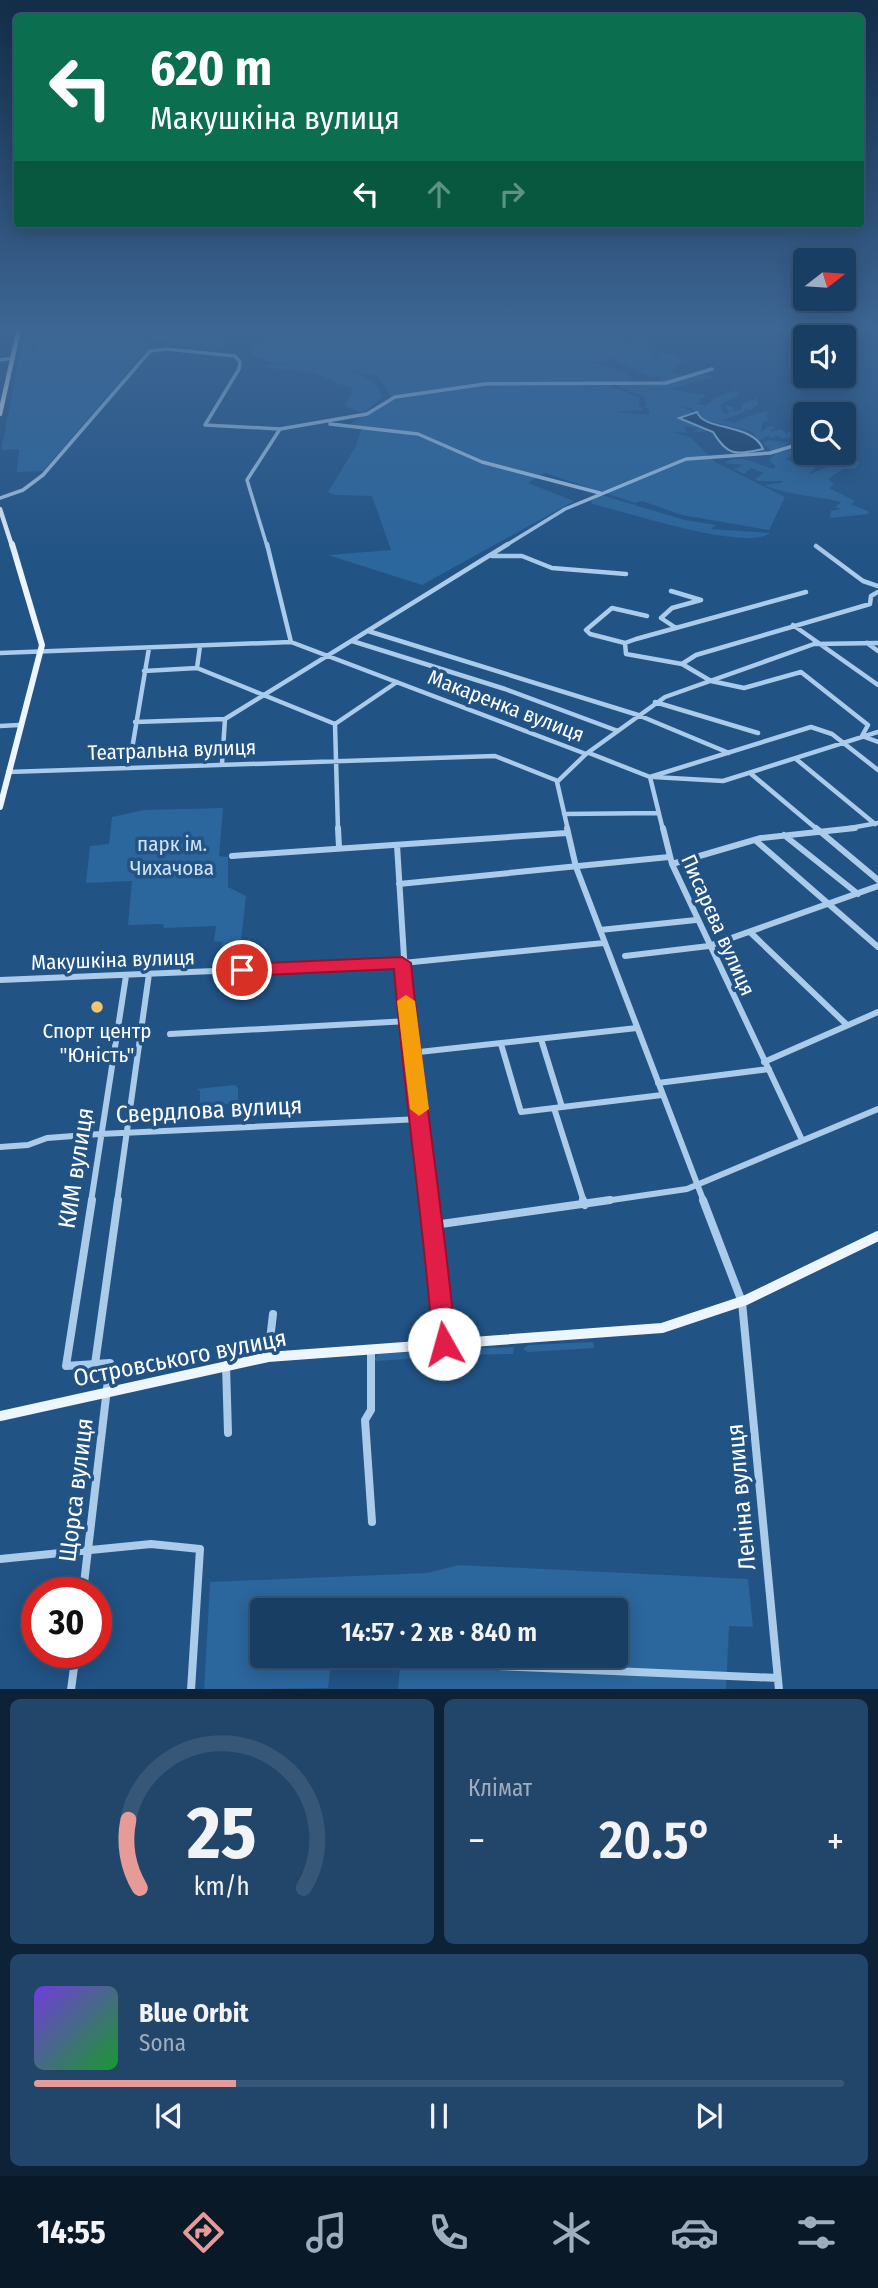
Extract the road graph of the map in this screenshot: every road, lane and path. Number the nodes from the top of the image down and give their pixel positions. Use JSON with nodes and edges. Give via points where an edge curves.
{"nodes":[{"id":1,"x":100,"y":408,"type":"edge"},
{"id":2,"x":215,"y":408,"type":"edge"},
{"id":3,"x":378,"y":408,"type":"edge"},
{"id":4,"x":320,"y":422,"type":"junction"},
{"id":5,"x":280,"y":429,"type":"junction"},
{"id":6,"x":793,"y":446,"type":"dead end"},
{"id":7,"x":600,"y":493,"type":"junction"},
{"id":8,"x":2,"y":497,"type":"edge"},
{"id":9,"x":0,"y":509,"type":"edge"},
{"id":10,"x":816,"y":546,"type":"dead end"},
{"id":11,"x":491,"y":555,"type":"junction"},
{"id":12,"x":626,"y":574,"type":"dead end"},
{"id":13,"x":878,"y":586,"type":"edge"},
{"id":14,"x":671,"y":591,"type":"dead end"},
{"id":15,"x":806,"y":592,"type":"dead end"},
{"id":16,"x":878,"y":592,"type":"edge"},
{"id":17,"x":647,"y":616,"type":"dead end"},
{"id":18,"x":793,"y":625,"type":"junction"},
{"id":19,"x":676,"y":628,"type":"junction"},
{"id":20,"x":368,"y":631,"type":"junction"},
{"id":21,"x":352,"y":641,"type":"junction"},
{"id":22,"x":291,"y":642,"type":"junction"},
{"id":23,"x":625,"y":643,"type":"junction"},
{"id":24,"x":867,"y":643,"type":"junction"},
{"id":25,"x":878,"y":643,"type":"edge"},
{"id":26,"x":820,"y":645,"type":"junction"},
{"id":27,"x":200,"y":646,"type":"junction"},
{"id":28,"x":149,"y":648,"type":"junction"},
{"id":29,"x":878,"y":651,"type":"edge"},
{"id":30,"x":40,"y":652,"type":"junction"},
{"id":31,"x":0,"y":653,"type":"edge"},
{"id":32,"x":327,"y":656,"type":"junction"},
{"id":33,"x":682,"y":664,"type":"junction"},
{"id":34,"x":197,"y":668,"type":"junction"},
{"id":35,"x":144,"y":671,"type":"junction"},
{"id":36,"x":710,"y":681,"type":"junction"},
{"id":37,"x":397,"y":682,"type":"junction"},
{"id":38,"x":878,"y":685,"type":"edge"},
{"id":39,"x":265,"y":696,"type":"junction"},
{"id":40,"x":655,"y":702,"type":"junction"},
{"id":41,"x":638,"y":715,"type":"junction"},
{"id":42,"x":225,"y":719,"type":"junction"},
{"id":43,"x":135,"y":722,"type":"junction"},
{"id":44,"x":335,"y":724,"type":"junction"},
{"id":45,"x":19,"y":725,"type":"junction"},
{"id":46,"x":0,"y":726,"type":"edge"},
{"id":47,"x":618,"y":731,"type":"junction"},
{"id":48,"x":878,"y":732,"type":"edge"},
{"id":49,"x":758,"y":733,"type":"dead end"},
{"id":50,"x":862,"y":736,"type":"junction"},
{"id":51,"x":878,"y":742,"type":"edge"},
{"id":52,"x":844,"y":743,"type":"junction"},
{"id":53,"x":587,"y":753,"type":"junction"},
{"id":54,"x":729,"y":753,"type":"junction"},
{"id":55,"x":796,"y":759,"type":"junction"},
{"id":56,"x":337,"y":761,"type":"junction"},
{"id":57,"x":222,"y":764,"type":"junction"},
{"id":58,"x":129,"y":767,"type":"junction"},
{"id":59,"x":878,"y":770,"type":"edge"},
{"id":60,"x":8,"y":772,"type":"junction"},
{"id":61,"x":750,"y":773,"type":"junction"},
{"id":62,"x":650,"y":777,"type":"junction"},
{"id":63,"x":558,"y":781,"type":"junction"},
{"id":64,"x":0,"y":806,"type":"edge"},
{"id":65,"x":659,"y":813,"type":"junction"},
{"id":66,"x":564,"y":814,"type":"junction"},
{"id":67,"x":877,"y":824,"type":"edge"},
{"id":68,"x":822,"y":832,"type":"junction"},
{"id":69,"x":567,"y":833,"type":"junction"},
{"id":70,"x":784,"y":835,"type":"junction"},
{"id":71,"x":755,"y":841,"type":"junction"},
{"id":72,"x":397,"y":845,"type":"junction"},
{"id":73,"x":339,"y":847,"type":"junction"},
{"id":74,"x":232,"y":856,"type":"dead end"},
{"id":75,"x":671,"y":861,"type":"junction"},
{"id":76,"x":576,"y":867,"type":"junction"},
{"id":77,"x":878,"y":880,"type":"edge"},
{"id":78,"x":399,"y":884,"type":"junction"},
{"id":79,"x":878,"y":886,"type":"edge"},
{"id":80,"x":858,"y":894,"type":"junction"},
{"id":81,"x":831,"y":905,"type":"junction"},
{"id":82,"x":696,"y":920,"type":"junction"},
{"id":83,"x":600,"y":930,"type":"junction"},
{"id":84,"x":751,"y":933,"type":"junction"},
{"id":85,"x":604,"y":943,"type":"junction"},
{"id":86,"x":709,"y":946,"type":"junction"},
{"id":87,"x":878,"y":947,"type":"edge"},
{"id":88,"x":625,"y":956,"type":"dead end"},
{"id":89,"x":402,"y":963,"type":"junction"},
{"id":90,"x":149,"y":974,"type":"junction"},
{"id":91,"x":126,"y":976,"type":"junction"},
{"id":92,"x":0,"y":980,"type":"edge"},
{"id":93,"x":878,"y":1013,"type":"edge"},
{"id":94,"x":408,"y":1021,"type":"junction"},
{"id":95,"x":846,"y":1024,"type":"junction"},
{"id":96,"x":637,"y":1028,"type":"junction"},
{"id":97,"x":170,"y":1034,"type":"dead end"},
{"id":98,"x":541,"y":1039,"type":"junction"},
{"id":99,"x":501,"y":1044,"type":"junction"},
{"id":100,"x":410,"y":1053,"type":"junction"},
{"id":101,"x":764,"y":1062,"type":"junction"},
{"id":102,"x":769,"y":1069,"type":"junction"},
{"id":103,"x":658,"y":1083,"type":"junction"},
{"id":104,"x":662,"y":1095,"type":"junction"},
{"id":105,"x":558,"y":1108,"type":"junction"},
{"id":106,"x":878,"y":1109,"type":"edge"},
{"id":107,"x":421,"y":1119,"type":"junction"},
{"id":108,"x":125,"y":1133,"type":"junction"},
{"id":109,"x":100,"y":1134,"type":"junction"},
{"id":110,"x":802,"y":1140,"type":"junction"},
{"id":111,"x":0,"y":1147,"type":"edge"},
{"id":112,"x":696,"y":1186,"type":"junction"},
{"id":113,"x":585,"y":1205,"type":"junction"},
{"id":114,"x":434,"y":1225,"type":"junction"},
{"id":115,"x":878,"y":1236,"type":"edge"},
{"id":116,"x":743,"y":1302,"type":"junction"},
{"id":117,"x":274,"y":1314,"type":"dead end"},
{"id":118,"x":444,"y":1344,"type":"junction"},
{"id":119,"x":371,"y":1351,"type":"junction"},
{"id":120,"x":268,"y":1357,"type":"junction"},
{"id":121,"x":95,"y":1364,"type":"junction"},
{"id":122,"x":226,"y":1365,"type":"junction"},
{"id":123,"x":107,"y":1393,"type":"junction"},
{"id":124,"x":0,"y":1416,"type":"edge"},
{"id":125,"x":228,"y":1433,"type":"dead end"},
{"id":126,"x":372,"y":1522,"type":"dead end"},
{"id":127,"x":89,"y":1550,"type":"junction"},
{"id":128,"x":0,"y":1559,"type":"edge"},
{"id":129,"x":85,"y":1577,"type":"edge"},
{"id":130,"x":74,"y":1668,"type":"edge"},
{"id":131,"x":543,"y":1668,"type":"edge"},
{"id":132,"x":778,"y":1678,"type":"junction"},
{"id":133,"x":71,"y":1689,"type":"edge"},
{"id":134,"x":191,"y":1689,"type":"edge"},
{"id":135,"x":779,"y":1689,"type":"edge"}],
"edges":[{"from":1,"to":8,"type":"street","via":[[43,475],[23,490]]},
{"from":2,"to":5,"type":"street","via":[[205,425]]},
{"from":3,"to":4,"type":"street"},
{"from":4,"to":5,"type":"street"},
{"from":4,"to":7,"type":"street","via":[[418,434],[482,462]]},
{"from":5,"to":22,"type":"street","via":[[247,480]]},
{"from":6,"to":7,"type":"street","via":[[770,453],[686,459]]},
{"from":7,"to":11,"type":"street","via":[[553,515]]},
{"from":9,"to":30,"type":"main road","via":[[40,630]]},
{"from":10,"to":13,"type":"street","via":[[863,581]]},
{"from":11,"to":12,"type":"street","via":[[517,555],[552,568]]},
{"from":11,"to":20,"type":"street"},
{"from":14,"to":19,"type":"street","via":[[701,600],[672,608],[661,618]]},
{"from":15,"to":19,"type":"street"},
{"from":16,"to":18,"type":"street","via":[[871,596],[870,604]]},
{"from":17,"to":23,"type":"street","via":[[612,608],[586,629]]},
{"from":18,"to":26,"type":"street"},
{"from":18,"to":33,"type":"street"},
{"from":19,"to":23,"type":"street"},
{"from":20,"to":21,"type":"street"},
{"from":20,"to":41,"type":"street"},
{"from":21,"to":32,"type":"street"},
{"from":21,"to":47,"type":"street","via":[[505,689]]},
{"from":22,"to":27,"type":"street","name":"Макаренка вулиця"},
{"from":22,"to":32,"type":"street","name":"Макаренка вулиця"},
{"from":23,"to":33,"type":"street","via":[[626,654]]},
{"from":24,"to":25,"type":"street"},
{"from":24,"to":26,"type":"street"},
{"from":24,"to":29,"type":"street"},
{"from":26,"to":36,"type":"street"},
{"from":26,"to":38,"type":"street"},
{"from":27,"to":28,"type":"street","name":"Макаренка вулиця"},
{"from":27,"to":34,"type":"street"},
{"from":28,"to":30,"type":"street","name":"Макаренка вулиця"},
{"from":28,"to":35,"type":"street"},
{"from":30,"to":31,"type":"street","name":"Макаренка вулиця"},
{"from":30,"to":45,"type":"main road"},
{"from":32,"to":37,"type":"street","name":"Макаренка вулиця"},
{"from":32,"to":39,"type":"street"},
{"from":33,"to":36,"type":"street"},
{"from":34,"to":35,"type":"street"},
{"from":34,"to":39,"type":"street"},
{"from":35,"to":43,"type":"street"},
{"from":36,"to":40,"type":"street"},
{"from":36,"to":50,"type":"street","via":[[744,688],[801,672],[868,725]]},
{"from":37,"to":44,"type":"street"},
{"from":37,"to":53,"type":"street","name":"Макаренка вулиця"},
{"from":39,"to":42,"type":"street"},
{"from":39,"to":44,"type":"street"},
{"from":40,"to":41,"type":"street"},
{"from":40,"to":49,"type":"street"},
{"from":41,"to":47,"type":"street"},
{"from":41,"to":54,"type":"street"},
{"from":42,"to":43,"type":"street"},
{"from":42,"to":57,"type":"street"},
{"from":43,"to":58,"type":"street"},
{"from":44,"to":56,"type":"street"},
{"from":45,"to":46,"type":"street"},
{"from":45,"to":60,"type":"main road"},
{"from":47,"to":53,"type":"street"},
{"from":48,"to":50,"type":"street"},
{"from":50,"to":51,"type":"street"},
{"from":50,"to":52,"type":"street"},
{"from":52,"to":54,"type":"street","via":[[811,727]]},
{"from":52,"to":55,"type":"street"},
{"from":52,"to":59,"type":"street"},
{"from":53,"to":62,"type":"street"},
{"from":53,"to":63,"type":"street","name":"Макаренка вулиця"},
{"from":54,"to":62,"type":"street"},
{"from":55,"to":61,"type":"street"},
{"from":55,"to":67,"type":"street"},
{"from":56,"to":57,"type":"street","name":"Театральна вулиця"},
{"from":56,"to":63,"type":"street","name":"Театральна вулиця","via":[[495,757]]},
{"from":56,"to":73,"type":"street"},
{"from":57,"to":58,"type":"street","name":"Театральна вулиця"},
{"from":58,"to":60,"type":"street","name":"Театральна вулиця"},
{"from":60,"to":64,"type":"main road"},
{"from":61,"to":62,"type":"street","via":[[723,781]]},
{"from":61,"to":68,"type":"street"},
{"from":62,"to":65,"type":"street","name":"Писарєва вулиця"},
{"from":63,"to":66,"type":"street"},
{"from":65,"to":66,"type":"street"},
{"from":65,"to":75,"type":"street","name":"Писарєва вулиця"},
{"from":66,"to":69,"type":"street"},
{"from":67,"to":68,"type":"street"},
{"from":68,"to":70,"type":"street"},
{"from":68,"to":77,"type":"street"},
{"from":69,"to":72,"type":"street"},
{"from":69,"to":76,"type":"street"},
{"from":70,"to":71,"type":"street"},
{"from":70,"to":80,"type":"street"},
{"from":71,"to":75,"type":"street"},
{"from":71,"to":81,"type":"street"},
{"from":72,"to":73,"type":"street"},
{"from":72,"to":78,"type":"street"},
{"from":73,"to":74,"type":"street","via":[[323,852]]},
{"from":75,"to":76,"type":"street"},
{"from":75,"to":82,"type":"street","name":"Писарєва вулиця"},
{"from":76,"to":78,"type":"street"},
{"from":76,"to":83,"type":"street"},
{"from":78,"to":89,"type":"street"},
{"from":79,"to":80,"type":"street"},
{"from":80,"to":81,"type":"street"},
{"from":81,"to":84,"type":"street"},
{"from":81,"to":87,"type":"street"},
{"from":82,"to":83,"type":"street"},
{"from":82,"to":86,"type":"street","name":"Писарєва вулиця"},
{"from":83,"to":85,"type":"street"},
{"from":84,"to":86,"type":"street"},
{"from":84,"to":95,"type":"street"},
{"from":85,"to":89,"type":"street","name":"Макушкіна вулиця"},
{"from":85,"to":96,"type":"street"},
{"from":86,"to":88,"type":"street"},
{"from":86,"to":101,"type":"street","name":"Писарєва вулиця"},
{"from":89,"to":90,"type":"street","name":"Макушкіна вулиця"},
{"from":89,"to":94,"type":"street"},
{"from":90,"to":91,"type":"street","name":"Макушкіна вулиця"},
{"from":90,"to":108,"type":"street","name":"КИМ вулиця"},
{"from":91,"to":92,"type":"street","name":"Макушкіна вулиця"},
{"from":91,"to":109,"type":"street","name":"КИМ вулиця"},
{"from":93,"to":95,"type":"street"},
{"from":94,"to":97,"type":"street"},
{"from":94,"to":100,"type":"street"},
{"from":95,"to":101,"type":"street"},
{"from":96,"to":98,"type":"street"},
{"from":96,"to":103,"type":"street"},
{"from":98,"to":99,"type":"street"},
{"from":98,"to":105,"type":"street"},
{"from":99,"to":100,"type":"street"},
{"from":99,"to":105,"type":"street","via":[[521,1112]]},
{"from":100,"to":107,"type":"street"},
{"from":101,"to":102,"type":"street","name":"Писарєва вулиця"},
{"from":102,"to":103,"type":"street"},
{"from":102,"to":110,"type":"street","name":"Писарєва вулиця"},
{"from":103,"to":104,"type":"street"},
{"from":104,"to":105,"type":"street"},
{"from":104,"to":112,"type":"street"},
{"from":105,"to":113,"type":"street"},
{"from":106,"to":110,"type":"street"},
{"from":107,"to":108,"type":"street","name":"Свердлова вулиця"},
{"from":107,"to":114,"type":"street"},
{"from":108,"to":109,"type":"street","name":"Свердлова вулиця"},
{"from":108,"to":121,"type":"street","name":"КИМ вулиця"},
{"from":109,"to":111,"type":"street","name":"Свердлова вулиця"},
{"from":109,"to":121,"type":"street","name":"КИМ вулиця","via":[[66,1366]]},
{"from":110,"to":112,"type":"street"},
{"from":112,"to":113,"type":"street"},
{"from":112,"to":116,"type":"street"},
{"from":113,"to":114,"type":"street"},
{"from":114,"to":118,"type":"street"},
{"from":115,"to":116,"type":"main road","name":"Островського вулиця"},
{"from":116,"to":118,"type":"main road","name":"Островського вулиця","via":[[692,1321],[650,1329]]},
{"from":116,"to":132,"type":"street","name":"Леніна вулиця"},
{"from":117,"to":120,"type":"street"},
{"from":118,"to":119,"type":"main road","name":"Островського вулиця"},
{"from":119,"to":120,"type":"main road","name":"Островського вулиця"},
{"from":119,"to":126,"type":"street","via":[[371,1410],[365,1420]]},
{"from":120,"to":122,"type":"main road","name":"Островського вулиця"},
{"from":121,"to":123,"type":"street","name":"Щорса вулиця","via":[[110,1363]]},
{"from":122,"to":123,"type":"main road","name":"Островського вулиця"},
{"from":122,"to":125,"type":"street"},
{"from":123,"to":124,"type":"main road","name":"Островського вулиця"},
{"from":123,"to":127,"type":"street","name":"Щорса вулиця"},
{"from":127,"to":128,"type":"street"},
{"from":127,"to":129,"type":"street","name":"Щорса вулиця"},
{"from":127,"to":134,"type":"street","via":[[151,1544],[200,1549]]},
{"from":130,"to":133,"type":"street"},
{"from":131,"to":132,"type":"street"},
{"from":132,"to":135,"type":"street","name":"Леніна вулиця"}]}
